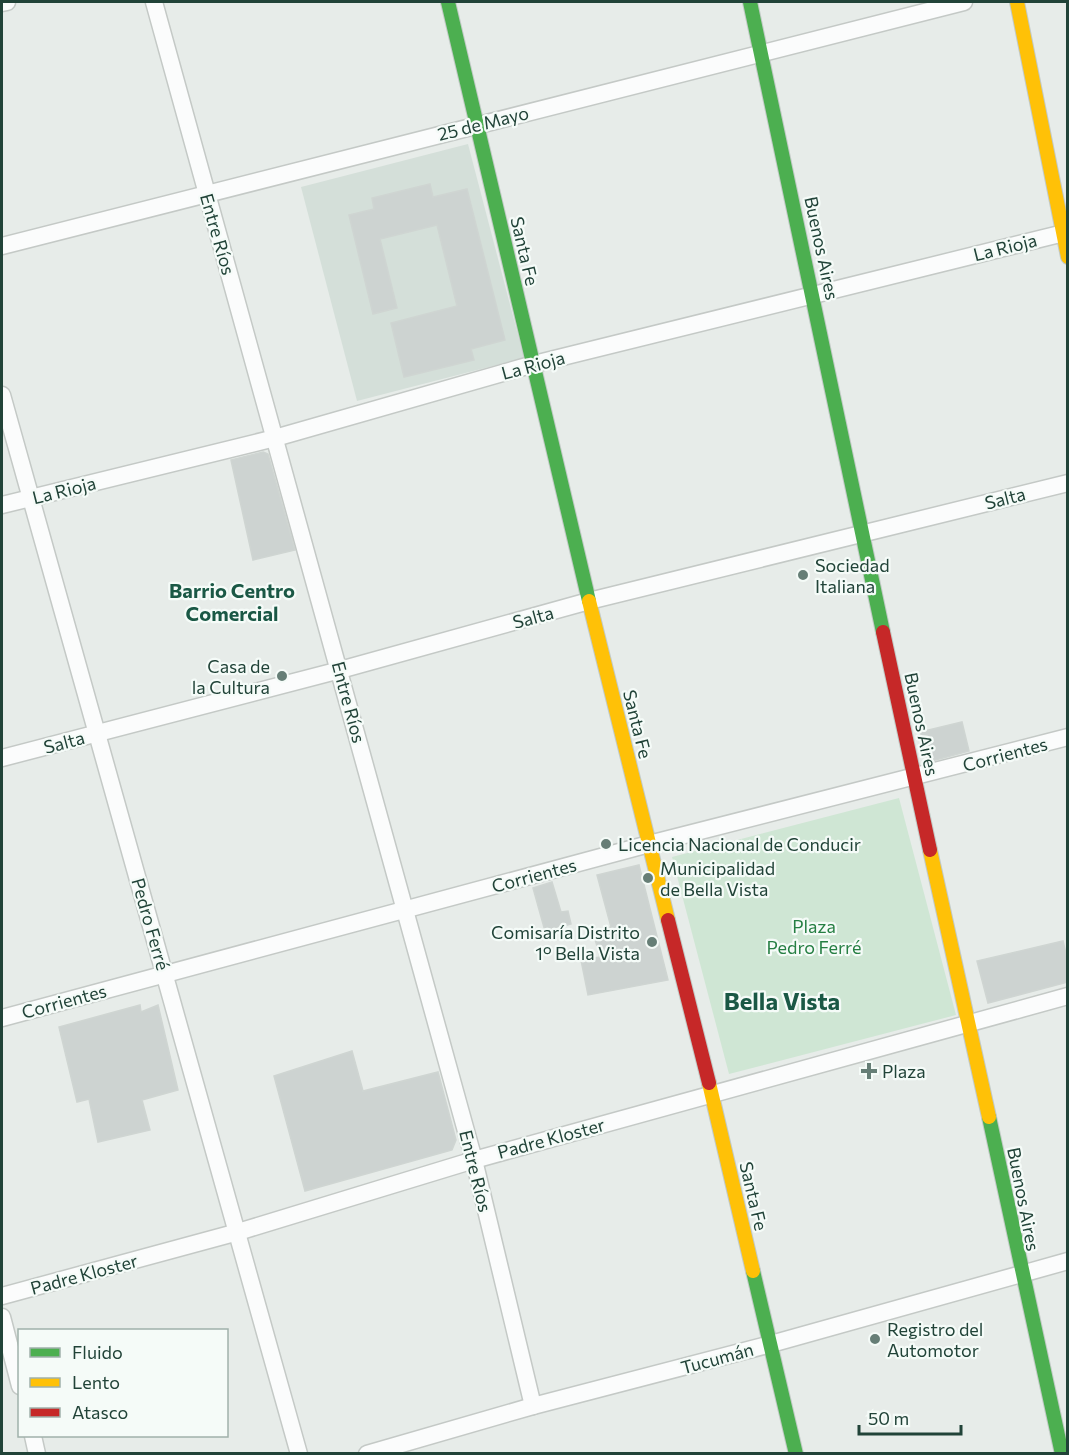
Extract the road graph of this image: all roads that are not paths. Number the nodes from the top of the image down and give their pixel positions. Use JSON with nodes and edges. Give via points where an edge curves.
{"nodes":[{"id":1,"x":7,"y":2,"type":"edge"},
{"id":2,"x":154,"y":2,"type":"edge"},
{"id":3,"x":448,"y":2,"type":"edge"},
{"id":4,"x":750,"y":2,"type":"edge"},
{"id":5,"x":964,"y":2,"type":"edge"},
{"id":6,"x":1017,"y":2,"type":"edge"},
{"id":7,"x":2,"y":3,"type":"edge"},
{"id":8,"x":761,"y":52,"type":"junction"},
{"id":9,"x":477,"y":125,"type":"junction"},
{"id":10,"x":207,"y":194,"type":"junction"},
{"id":11,"x":1065,"y":233,"type":"edge"},
{"id":12,"x":2,"y":246,"type":"edge"},
{"id":13,"x":1068,"y":256,"type":"edge"},
{"id":14,"x":813,"y":295,"type":"junction"},
{"id":15,"x":534,"y":364,"type":"junction"},
{"id":16,"x":2,"y":395,"type":"edge"},
{"id":17,"x":275,"y":438,"type":"junction"},
{"id":18,"x":1068,"y":483,"type":"edge"},
{"id":19,"x":31,"y":498,"type":"junction"},
{"id":20,"x":2,"y":505,"type":"edge"},
{"id":21,"x":863,"y":532,"type":"junction"},
{"id":22,"x":589,"y":601,"type":"junction"},
{"id":23,"x":340,"y":670,"type":"junction"},
{"id":24,"x":98,"y":733,"type":"junction"},
{"id":25,"x":1068,"y":737,"type":"edge"},
{"id":26,"x":2,"y":758,"type":"edge"},
{"id":27,"x":914,"y":778,"type":"junction"},
{"id":28,"x":649,"y":844,"type":"junction"},
{"id":29,"x":406,"y":909,"type":"junction"},
{"id":30,"x":165,"y":974,"type":"junction"},
{"id":31,"x":1068,"y":996,"type":"edge"},
{"id":32,"x":2,"y":1018,"type":"edge"},
{"id":33,"x":970,"y":1023,"type":"junction"},
{"id":34,"x":712,"y":1095,"type":"junction"},
{"id":35,"x":474,"y":1160,"type":"junction"},
{"id":36,"x":238,"y":1232,"type":"junction"},
{"id":37,"x":1068,"y":1261,"type":"edge"},
{"id":38,"x":1021,"y":1274,"type":"junction"},
{"id":39,"x":2,"y":1296,"type":"edge"},
{"id":40,"x":2,"y":1317,"type":"edge"},
{"id":41,"x":771,"y":1344,"type":"junction"},
{"id":42,"x":18,"y":1378,"type":"edge"},
{"id":43,"x":533,"y":1406,"type":"junction"},
{"id":44,"x":33,"y":1437,"type":"edge"},
{"id":45,"x":37,"y":1454,"type":"edge"},
{"id":46,"x":299,"y":1454,"type":"edge"},
{"id":47,"x":367,"y":1454,"type":"edge"},
{"id":48,"x":796,"y":1454,"type":"edge"},
{"id":49,"x":1062,"y":1454,"type":"edge"}],
"edges":[{"from":1,"to":7,"type":"street"},
{"from":2,"to":10,"type":"street","name":"Entre Ríos"},
{"from":3,"to":9,"type":"street","name":"Santa Fe"},
{"from":4,"to":8,"type":"street","name":"Buenos Aires"},
{"from":5,"to":8,"type":"street","name":"25 de Mayo"},
{"from":6,"to":11,"type":"street"},
{"from":8,"to":9,"type":"street","name":"25 de Mayo"},
{"from":8,"to":14,"type":"street","name":"Buenos Aires"},
{"from":9,"to":10,"type":"street","name":"25 de Mayo"},
{"from":9,"to":15,"type":"street","name":"Santa Fe"},
{"from":10,"to":12,"type":"street","name":"25 de Mayo"},
{"from":10,"to":17,"type":"street","name":"Entre Ríos"},
{"from":11,"to":13,"type":"street"},
{"from":11,"to":14,"type":"street","name":"La Rioja"},
{"from":14,"to":15,"type":"street","name":"La Rioja"},
{"from":14,"to":21,"type":"street","name":"Buenos Aires"},
{"from":15,"to":17,"type":"street","name":"La Rioja"},
{"from":15,"to":22,"type":"street","name":"Santa Fe"},
{"from":16,"to":19,"type":"street","name":"Pedro Ferré"},
{"from":17,"to":19,"type":"street","name":"La Rioja"},
{"from":17,"to":23,"type":"street","name":"Entre Ríos"},
{"from":18,"to":21,"type":"street","name":"Salta"},
{"from":19,"to":20,"type":"street","name":"La Rioja"},
{"from":19,"to":24,"type":"street","name":"Pedro Ferré"},
{"from":21,"to":22,"type":"street","name":"Salta"},
{"from":21,"to":27,"type":"street","name":"Buenos Aires"},
{"from":22,"to":23,"type":"street","name":"Salta"},
{"from":22,"to":28,"type":"street","name":"Santa Fe"},
{"from":23,"to":24,"type":"street","name":"Salta"},
{"from":23,"to":29,"type":"street","name":"Entre Ríos"},
{"from":24,"to":26,"type":"street","name":"Salta"},
{"from":24,"to":30,"type":"street","name":"Pedro Ferré"},
{"from":25,"to":27,"type":"street","name":"Corrientes"},
{"from":27,"to":28,"type":"street","name":"Corrientes"},
{"from":27,"to":33,"type":"street","name":"Buenos Aires"},
{"from":28,"to":29,"type":"street","name":"Corrientes"},
{"from":28,"to":34,"type":"street","name":"Santa Fe"},
{"from":29,"to":30,"type":"street","name":"Corrientes"},
{"from":29,"to":35,"type":"street","name":"Entre Ríos"},
{"from":30,"to":32,"type":"street","name":"Corrientes"},
{"from":30,"to":36,"type":"street","name":"Pedro Ferré"},
{"from":31,"to":33,"type":"street","name":"Padre Kloster"},
{"from":33,"to":34,"type":"street","name":"Padre Kloster"},
{"from":33,"to":38,"type":"street","name":"Buenos Aires"},
{"from":34,"to":35,"type":"street","name":"Padre Kloster"},
{"from":34,"to":41,"type":"street","name":"Santa Fe"},
{"from":35,"to":36,"type":"street","name":"Padre Kloster"},
{"from":35,"to":43,"type":"street","name":"Entre Ríos"},
{"from":36,"to":39,"type":"street","name":"Padre Kloster"},
{"from":36,"to":46,"type":"street","name":"Pedro Ferré"},
{"from":37,"to":38,"type":"street","name":"Tucumán"},
{"from":38,"to":41,"type":"street","name":"Tucumán"},
{"from":38,"to":49,"type":"street","name":"Buenos Aires"},
{"from":40,"to":42,"type":"street"},
{"from":41,"to":43,"type":"street","name":"Tucumán"},
{"from":41,"to":48,"type":"street","name":"Santa Fe"},
{"from":43,"to":47,"type":"street","name":"Tucumán"},
{"from":44,"to":45,"type":"street"}]}
